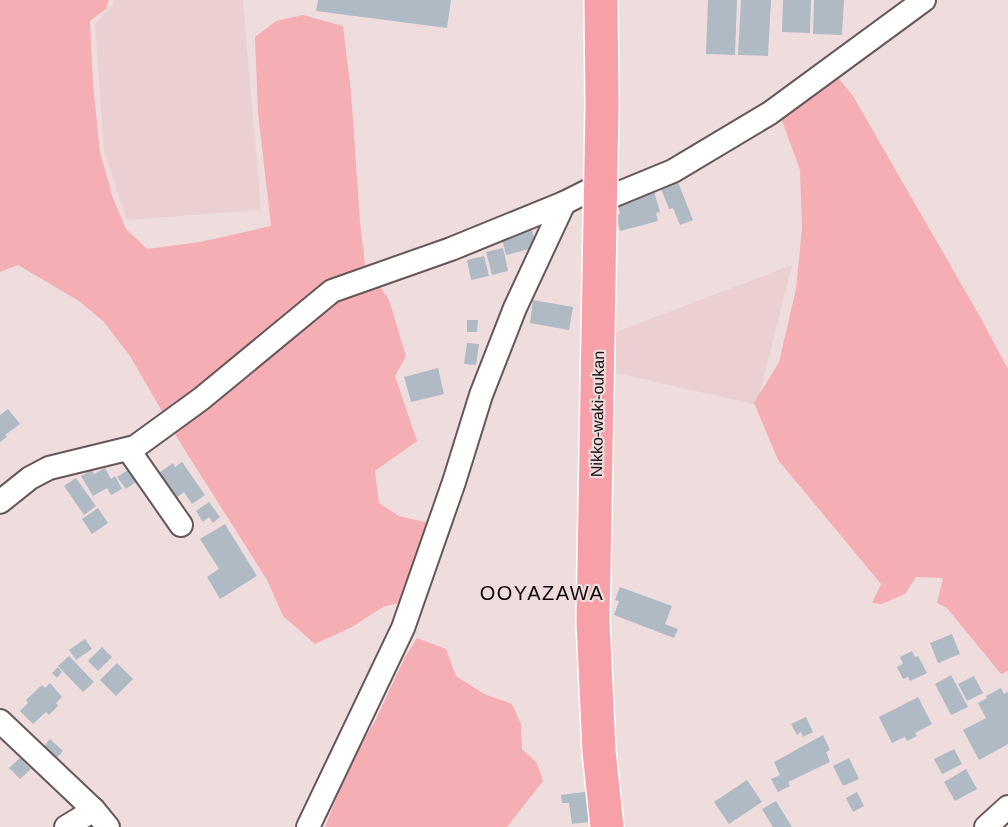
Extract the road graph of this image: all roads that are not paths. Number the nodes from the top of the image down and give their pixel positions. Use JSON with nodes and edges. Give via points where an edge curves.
{"nodes":[{"id":1,"x":602,"y":0,"type":"edge"},
{"id":2,"x":924,"y":0,"type":"edge"},
{"id":3,"x":600,"y":193,"type":"junction"},
{"id":4,"x":564,"y":203,"type":"junction"},
{"id":5,"x":128,"y":449,"type":"junction"},
{"id":6,"x":0,"y":502,"type":"edge"},
{"id":7,"x":181,"y":525,"type":"dead end"},
{"id":8,"x":0,"y":721,"type":"edge"},
{"id":9,"x":1008,"y":807,"type":"edge"},
{"id":10,"x":101,"y":819,"type":"edge"},
{"id":11,"x":66,"y":827,"type":"edge"},
{"id":12,"x":308,"y":827,"type":"edge"},
{"id":13,"x":607,"y":827,"type":"edge"},
{"id":14,"x":986,"y":827,"type":"edge"}],
"edges":[{"from":1,"to":3,"type":"highway","name":"Nikko-waki-oukan"},
{"from":2,"to":3,"type":"street","via":[[770,112],[673,171]]},
{"from":3,"to":4,"type":"street"},
{"from":3,"to":13,"type":"highway","name":"Nikko-waki-oukan","via":[[592,622]]},
{"from":4,"to":5,"type":"street","via":[[332,291],[201,399]]},
{"from":4,"to":12,"type":"street","via":[[515,308],[481,395],[403,628]]},
{"from":5,"to":6,"type":"street","via":[[49,468]]},
{"from":5,"to":7,"type":"street"},
{"from":8,"to":10,"type":"street"},
{"from":9,"to":14,"type":"street"},
{"from":10,"to":11,"type":"street"}]}
